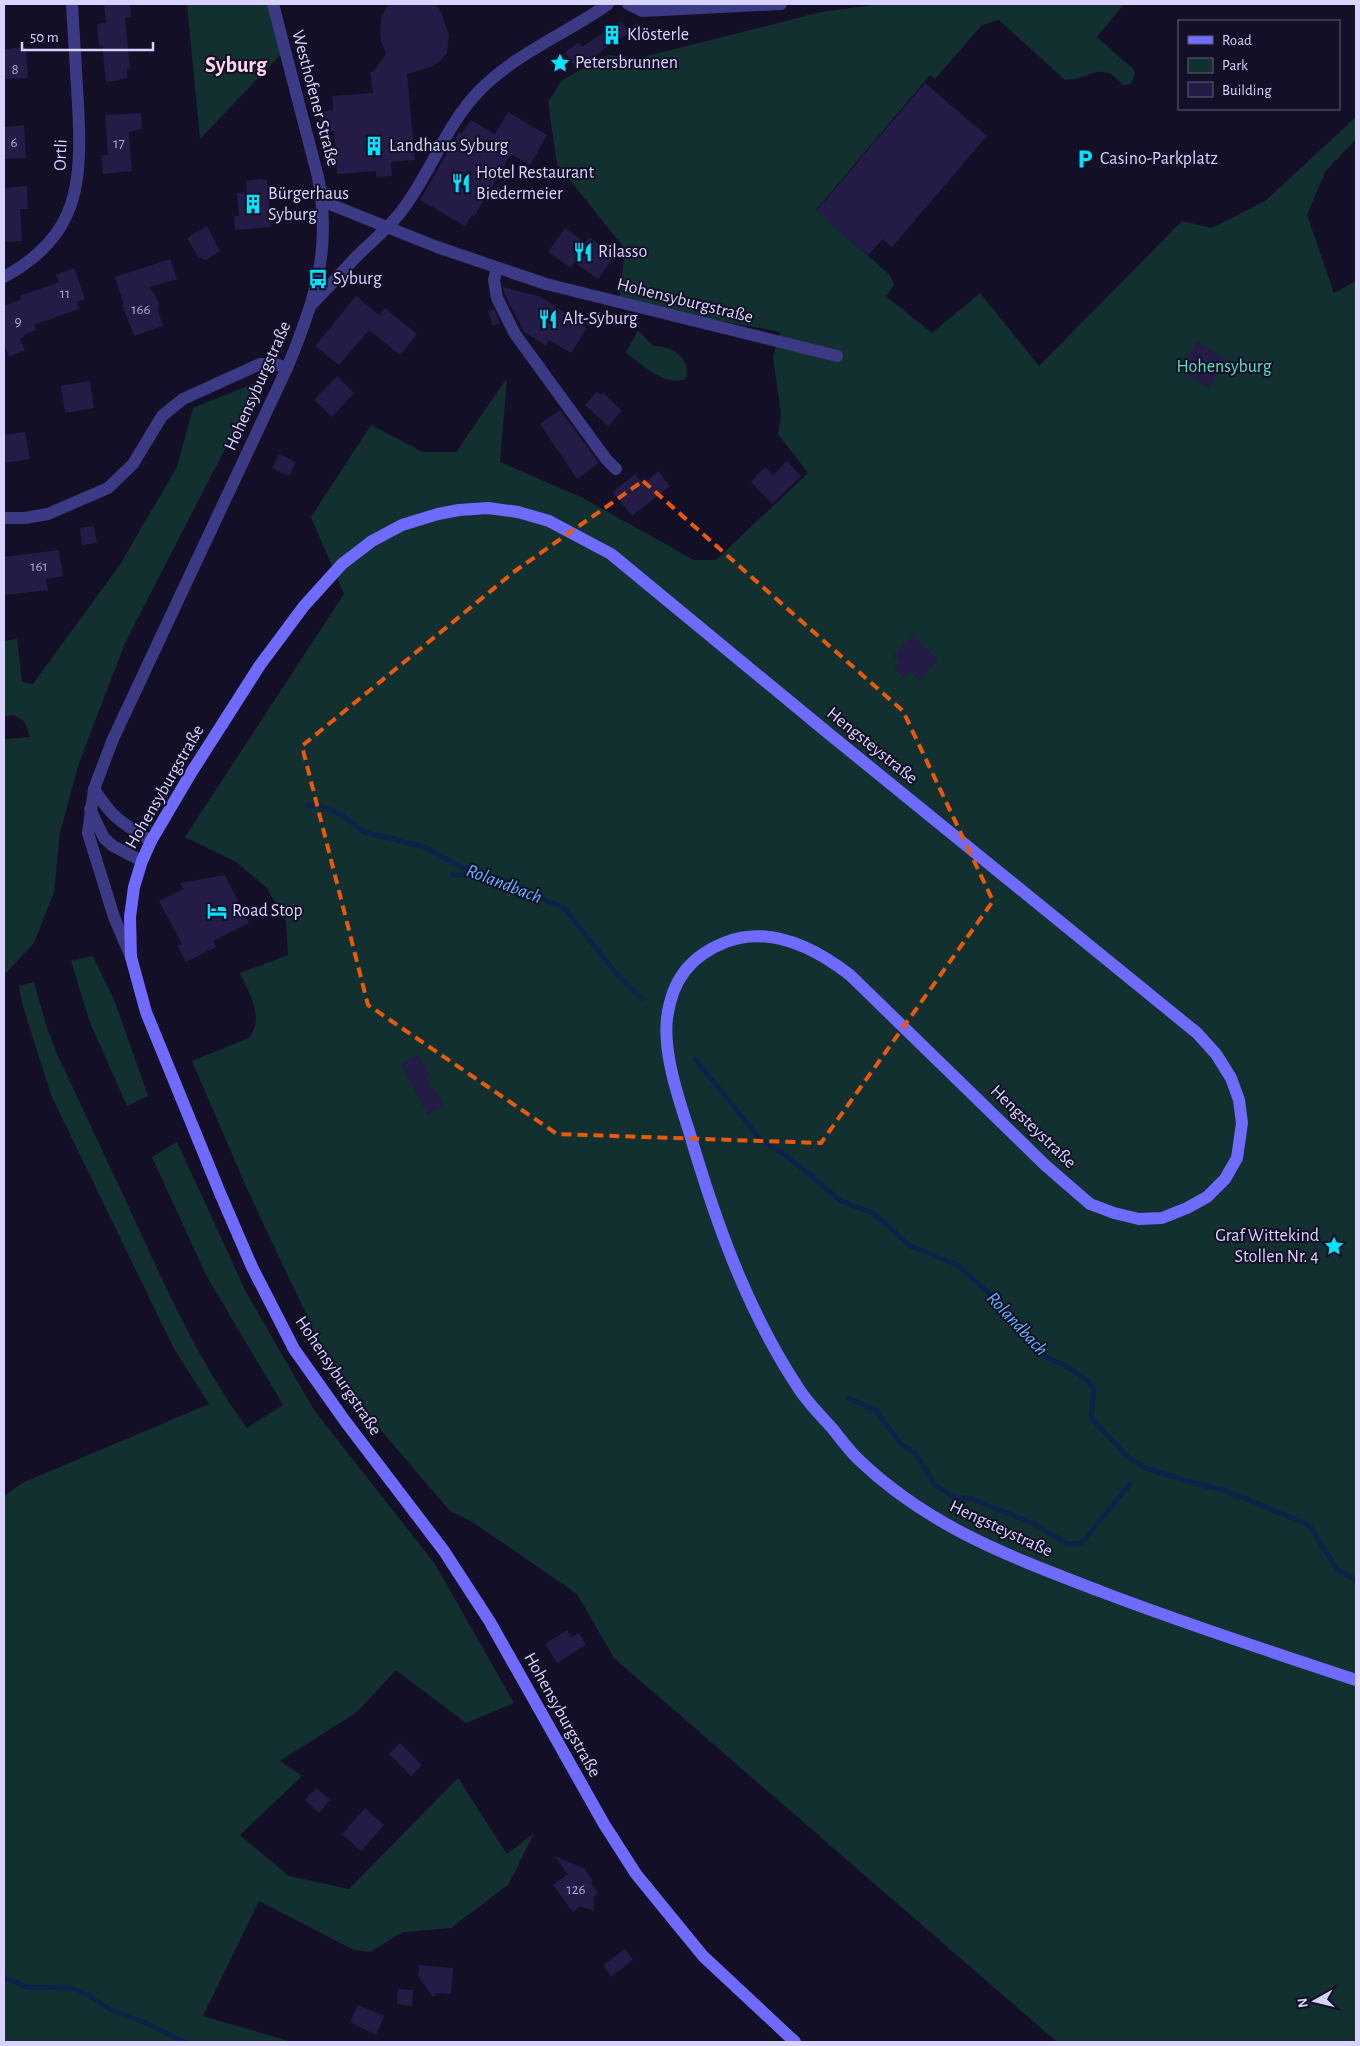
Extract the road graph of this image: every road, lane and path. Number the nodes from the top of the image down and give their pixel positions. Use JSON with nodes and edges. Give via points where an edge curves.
{"nodes":[{"id":1,"x":72,"y":4,"type":"edge"},
{"id":2,"x":272,"y":4,"type":"edge"},
{"id":3,"x":608,"y":4,"type":"edge"},
{"id":4,"x":628,"y":4,"type":"edge"},
{"id":5,"x":780,"y":4,"type":"edge"},
{"id":6,"x":322,"y":201,"type":"junction"},
{"id":7,"x":389,"y":227,"type":"junction"},
{"id":8,"x":497,"y":268,"type":"junction"},
{"id":9,"x":4,"y":277,"type":"edge"},
{"id":10,"x":311,"y":305,"type":"junction"},
{"id":11,"x":837,"y":356,"type":"dead end"},
{"id":12,"x":287,"y":368,"type":"junction"},
{"id":13,"x":616,"y":470,"type":"dead end"},
{"id":14,"x":4,"y":518,"type":"edge"},
{"id":15,"x":304,"y":606,"type":"joint"},
{"id":16,"x":94,"y":789,"type":"junction"},
{"id":17,"x":90,"y":810,"type":"junction"},
{"id":18,"x":151,"y":841,"type":"junction"},
{"id":19,"x":142,"y":861,"type":"junction"},
{"id":20,"x":131,"y":957,"type":"junction"},
{"id":21,"x":1356,"y":1680,"type":"edge"},
{"id":22,"x":795,"y":2042,"type":"edge"}],
"edges":[{"from":1,"to":9,"type":"street","name":"Ortli","via":[[80,144],[76,193],[65,218],[39,254]]},
{"from":2,"to":6,"type":"street","name":"Westhofener Straße"},
{"from":3,"to":7,"type":"street","via":[[526,54],[478,92],[445,137],[404,208]]},
{"from":4,"to":5,"type":"street","via":[[642,11]]},
{"from":6,"to":7,"type":"street","name":"Hohensyburgstraße"},
{"from":6,"to":10,"type":"street","name":"Hohensyburgstraße","via":[[322,257]]},
{"from":7,"to":8,"type":"street","name":"Hohensyburgstraße"},
{"from":7,"to":10,"type":"street","name":"Hohensyburgstraße"},
{"from":8,"to":11,"type":"street","name":"Hohensyburgstraße","via":[[546,284]]},
{"from":8,"to":13,"type":"street","via":[[494,280],[497,298],[515,334]]},
{"from":10,"to":12,"type":"street","name":"Hohensyburgstraße"},
{"from":12,"to":14,"type":"street","via":[[260,364],[183,399],[162,416],[133,464],[108,488],[48,514]]},
{"from":12,"to":16,"type":"street","name":"Hohensyburgstraße","via":[[117,731]]},
{"from":15,"to":18,"type":"main road","name":"Hohensyburgstraße","via":[[260,665],[190,773]]},
{"from":15,"to":21,"type":"main road","name":"Hengsteystraße","via":[[342,564],[372,541],[402,526],[438,514],[488,508],[549,521],[611,554],[1198,1033],[1231,1078],[1239,1100],[1242,1123],[1237,1158],[1225,1179],[1207,1197],[1162,1218],[1139,1219],[1090,1204],[1045,1165],[850,975],[810,949],[782,939],[754,935],[711,948],[694,959],[681,975],[669,1006],[666,1036],[676,1090],[712,1204],[753,1306],[801,1392],[856,1456],[898,1493],[944,1524],[1008,1556],[1183,1622]]},
{"from":16,"to":17,"type":"street","name":"Hohensyburgstraße"},
{"from":16,"to":18,"type":"street","via":[[118,821]]},
{"from":17,"to":19,"type":"street","via":[[104,838]]},
{"from":17,"to":20,"type":"street","name":"Hohensyburgstraße","via":[[88,833],[94,857]]},
{"from":18,"to":19,"type":"main road","name":"Hohensyburgstraße"},
{"from":19,"to":20,"type":"main road","name":"Hohensyburgstraße","via":[[130,917]]},
{"from":20,"to":22,"type":"main road","name":"Hohensyburgstraße","via":[[146,1012],[216,1184],[252,1266],[294,1348],[345,1422],[444,1550],[490,1622],[604,1824],[636,1874],[703,1956]]}]}
